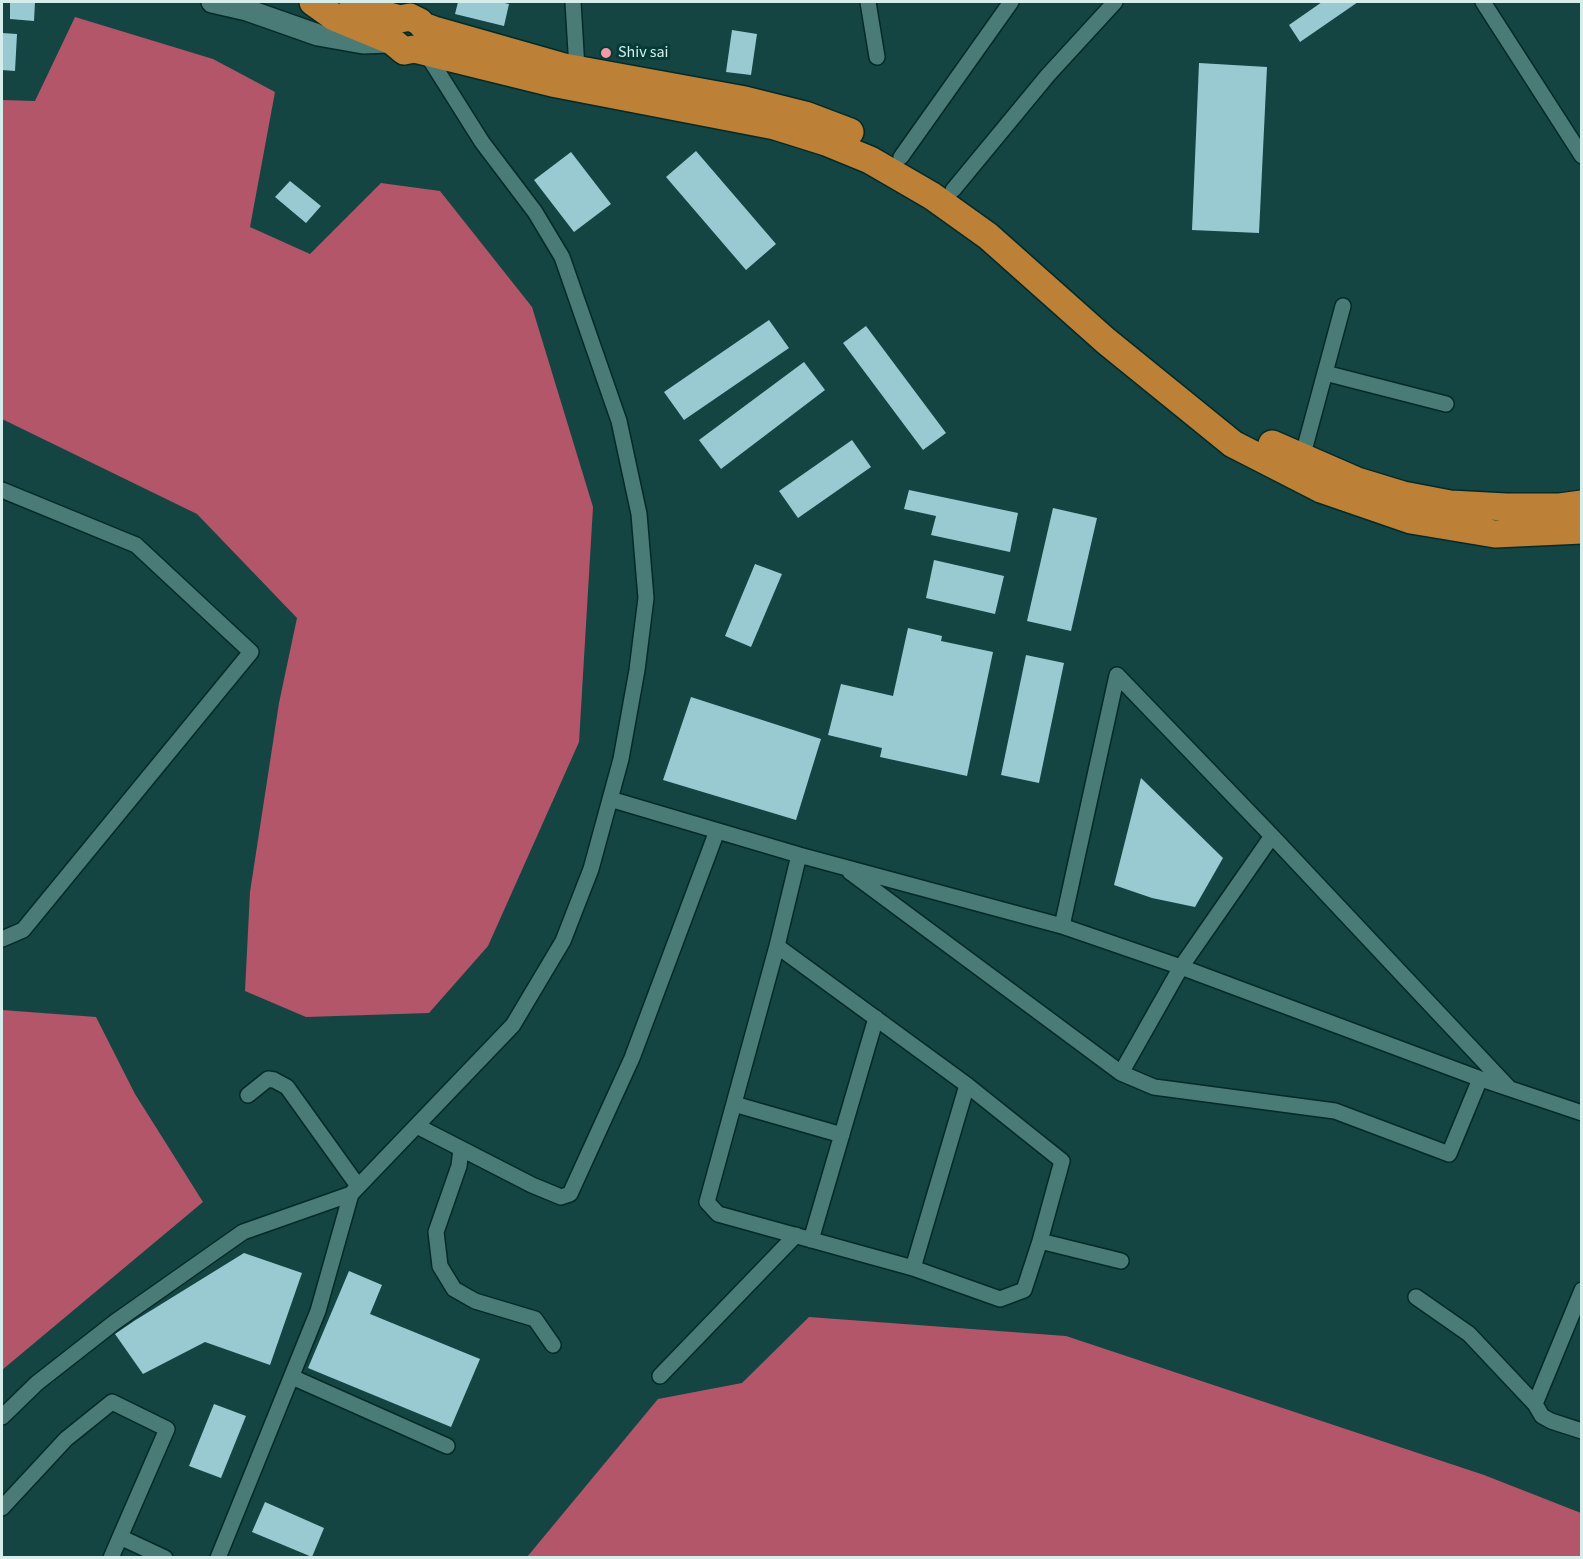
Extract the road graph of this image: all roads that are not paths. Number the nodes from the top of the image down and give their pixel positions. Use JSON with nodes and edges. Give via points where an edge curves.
{"nodes":[{"id":1,"x":212,"y":2,"type":"edge"},
{"id":2,"x":313,"y":2,"type":"edge"},
{"id":3,"x":573,"y":2,"type":"edge"},
{"id":4,"x":868,"y":2,"type":"edge"},
{"id":5,"x":1011,"y":2,"type":"edge"},
{"id":6,"x":1115,"y":2,"type":"edge"},
{"id":7,"x":1483,"y":2,"type":"edge"},
{"id":8,"x":363,"y":4,"type":"edge"},
{"id":9,"x":411,"y":38,"type":"junction"},
{"id":10,"x":877,"y":57,"type":"dead end"},
{"id":11,"x":577,"y":69,"type":"junction"},
{"id":12,"x":1581,"y":156,"type":"edge"},
{"id":13,"x":901,"y":157,"type":"junction"},
{"id":14,"x":952,"y":190,"type":"junction"},
{"id":15,"x":1343,"y":306,"type":"dead end"},
{"id":16,"x":1325,"y":373,"type":"junction"},
{"id":17,"x":1446,"y":404,"type":"dead end"},
{"id":18,"x":1302,"y":458,"type":"junction"},
{"id":19,"x":2,"y":490,"type":"edge"},
{"id":20,"x":1581,"y":504,"type":"edge"},
{"id":21,"x":1581,"y":530,"type":"edge"},
{"id":22,"x":610,"y":800,"type":"junction"},
{"id":23,"x":717,"y":831,"type":"junction"},
{"id":24,"x":1272,"y":836,"type":"junction"},
{"id":25,"x":800,"y":855,"type":"junction"},
{"id":26,"x":841,"y":866,"type":"junction"},
{"id":27,"x":1062,"y":926,"type":"junction"},
{"id":28,"x":2,"y":939,"type":"edge"},
{"id":29,"x":777,"y":946,"type":"junction"},
{"id":30,"x":1181,"y":967,"type":"junction"},
{"id":31,"x":876,"y":1018,"type":"junction"},
{"id":32,"x":1122,"y":1073,"type":"junction"},
{"id":33,"x":1480,"y":1079,"type":"junction"},
{"id":34,"x":967,"y":1085,"type":"junction"},
{"id":35,"x":1510,"y":1089,"type":"junction"},
{"id":36,"x":248,"y":1095,"type":"dead end"},
{"id":37,"x":734,"y":1104,"type":"junction"},
{"id":38,"x":1581,"y":1113,"type":"edge"},
{"id":39,"x":417,"y":1126,"type":"junction"},
{"id":40,"x":842,"y":1135,"type":"junction"},
{"id":41,"x":461,"y":1149,"type":"junction"},
{"id":42,"x":355,"y":1190,"type":"junction"},
{"id":43,"x":803,"y":1237,"type":"junction"},
{"id":44,"x":1040,"y":1241,"type":"junction"},
{"id":45,"x":1121,"y":1261,"type":"dead end"},
{"id":46,"x":913,"y":1268,"type":"junction"},
{"id":47,"x":1581,"y":1290,"type":"edge"},
{"id":48,"x":1416,"y":1297,"type":"dead end"},
{"id":49,"x":553,"y":1345,"type":"dead end"},
{"id":50,"x":660,"y":1376,"type":"dead end"},
{"id":51,"x":292,"y":1377,"type":"junction"},
{"id":52,"x":1535,"y":1404,"type":"junction"},
{"id":53,"x":2,"y":1418,"type":"edge"},
{"id":54,"x":1581,"y":1431,"type":"edge"},
{"id":55,"x":447,"y":1446,"type":"dead end"},
{"id":56,"x":2,"y":1508,"type":"edge"},
{"id":57,"x":120,"y":1537,"type":"junction"},
{"id":58,"x":111,"y":1557,"type":"edge"},
{"id":59,"x":165,"y":1557,"type":"edge"},
{"id":60,"x":218,"y":1557,"type":"edge"}],
"edges":[{"from":1,"to":9,"type":"street","via":[[318,35],[363,43]]},
{"from":2,"to":9,"type":"highway","via":[[334,17]]},
{"from":3,"to":11,"type":"street"},
{"from":4,"to":10,"type":"street"},
{"from":5,"to":13,"type":"street"},
{"from":6,"to":14,"type":"street"},
{"from":7,"to":12,"type":"street"},
{"from":8,"to":9,"type":"highway"},
{"from":9,"to":11,"type":"highway"},
{"from":9,"to":21,"type":"highway","via":[[552,83],[775,126],[870,160],[932,196],[988,236],[1106,341],[1233,444],[1321,489],[1411,520],[1495,534]]},
{"from":9,"to":22,"type":"street","via":[[535,212],[562,257],[619,421],[639,514],[646,598],[638,670]]},
{"from":11,"to":13,"type":"highway","via":[[805,115]]},
{"from":13,"to":14,"type":"highway"},
{"from":14,"to":18,"type":"highway","via":[[1040,258],[1151,359],[1224,416],[1260,439]]},
{"from":15,"to":16,"type":"street"},
{"from":16,"to":17,"type":"street"},
{"from":16,"to":18,"type":"street"},
{"from":18,"to":20,"type":"highway","via":[[1357,481],[1449,504]]},
{"from":19,"to":28,"type":"street","via":[[136,545],[251,652],[22,930]]},
{"from":22,"to":23,"type":"street"},
{"from":22,"to":39,"type":"street","via":[[591,869],[563,941],[513,1024]]},
{"from":23,"to":25,"type":"street"},
{"from":23,"to":41,"type":"street","via":[[632,1058],[570,1194],[561,1197]]},
{"from":24,"to":27,"type":"street","via":[[1117,675]]},
{"from":24,"to":30,"type":"street"},
{"from":24,"to":35,"type":"street"},
{"from":25,"to":26,"type":"street"},
{"from":25,"to":29,"type":"street"},
{"from":26,"to":27,"type":"street"},
{"from":26,"to":32,"type":"street"},
{"from":27,"to":30,"type":"street"},
{"from":29,"to":31,"type":"street"},
{"from":29,"to":37,"type":"street"},
{"from":30,"to":32,"type":"street"},
{"from":30,"to":33,"type":"street"},
{"from":31,"to":34,"type":"street"},
{"from":31,"to":40,"type":"street"},
{"from":32,"to":33,"type":"street","via":[[1154,1087],[1335,1111],[1449,1154]]},
{"from":33,"to":35,"type":"street"},
{"from":34,"to":44,"type":"street","via":[[1062,1161]]},
{"from":34,"to":46,"type":"street"},
{"from":35,"to":38,"type":"street"},
{"from":36,"to":42,"type":"street","via":[[268,1079],[287,1086]]},
{"from":37,"to":40,"type":"street"},
{"from":37,"to":43,"type":"street","via":[[706,1202],[718,1214]]},
{"from":39,"to":41,"type":"street"},
{"from":39,"to":42,"type":"street"},
{"from":40,"to":43,"type":"street"},
{"from":41,"to":49,"type":"street","via":[[436,1232],[440,1266],[454,1288],[475,1301],[535,1319]]},
{"from":42,"to":51,"type":"street","via":[[318,1311]]},
{"from":42,"to":53,"type":"street","via":[[243,1232],[115,1322],[37,1383]]},
{"from":43,"to":46,"type":"street"},
{"from":43,"to":50,"type":"street"},
{"from":44,"to":45,"type":"street"},
{"from":44,"to":46,"type":"street","via":[[1024,1290],[1000,1299]]},
{"from":47,"to":52,"type":"street"},
{"from":48,"to":52,"type":"street","via":[[1469,1334]]},
{"from":51,"to":55,"type":"street"},
{"from":51,"to":60,"type":"street"},
{"from":52,"to":54,"type":"street","via":[[1542,1416]]},
{"from":56,"to":57,"type":"street","via":[[66,1439],[112,1402],[167,1429]]},
{"from":57,"to":58,"type":"street"},
{"from":57,"to":59,"type":"street"}]}
